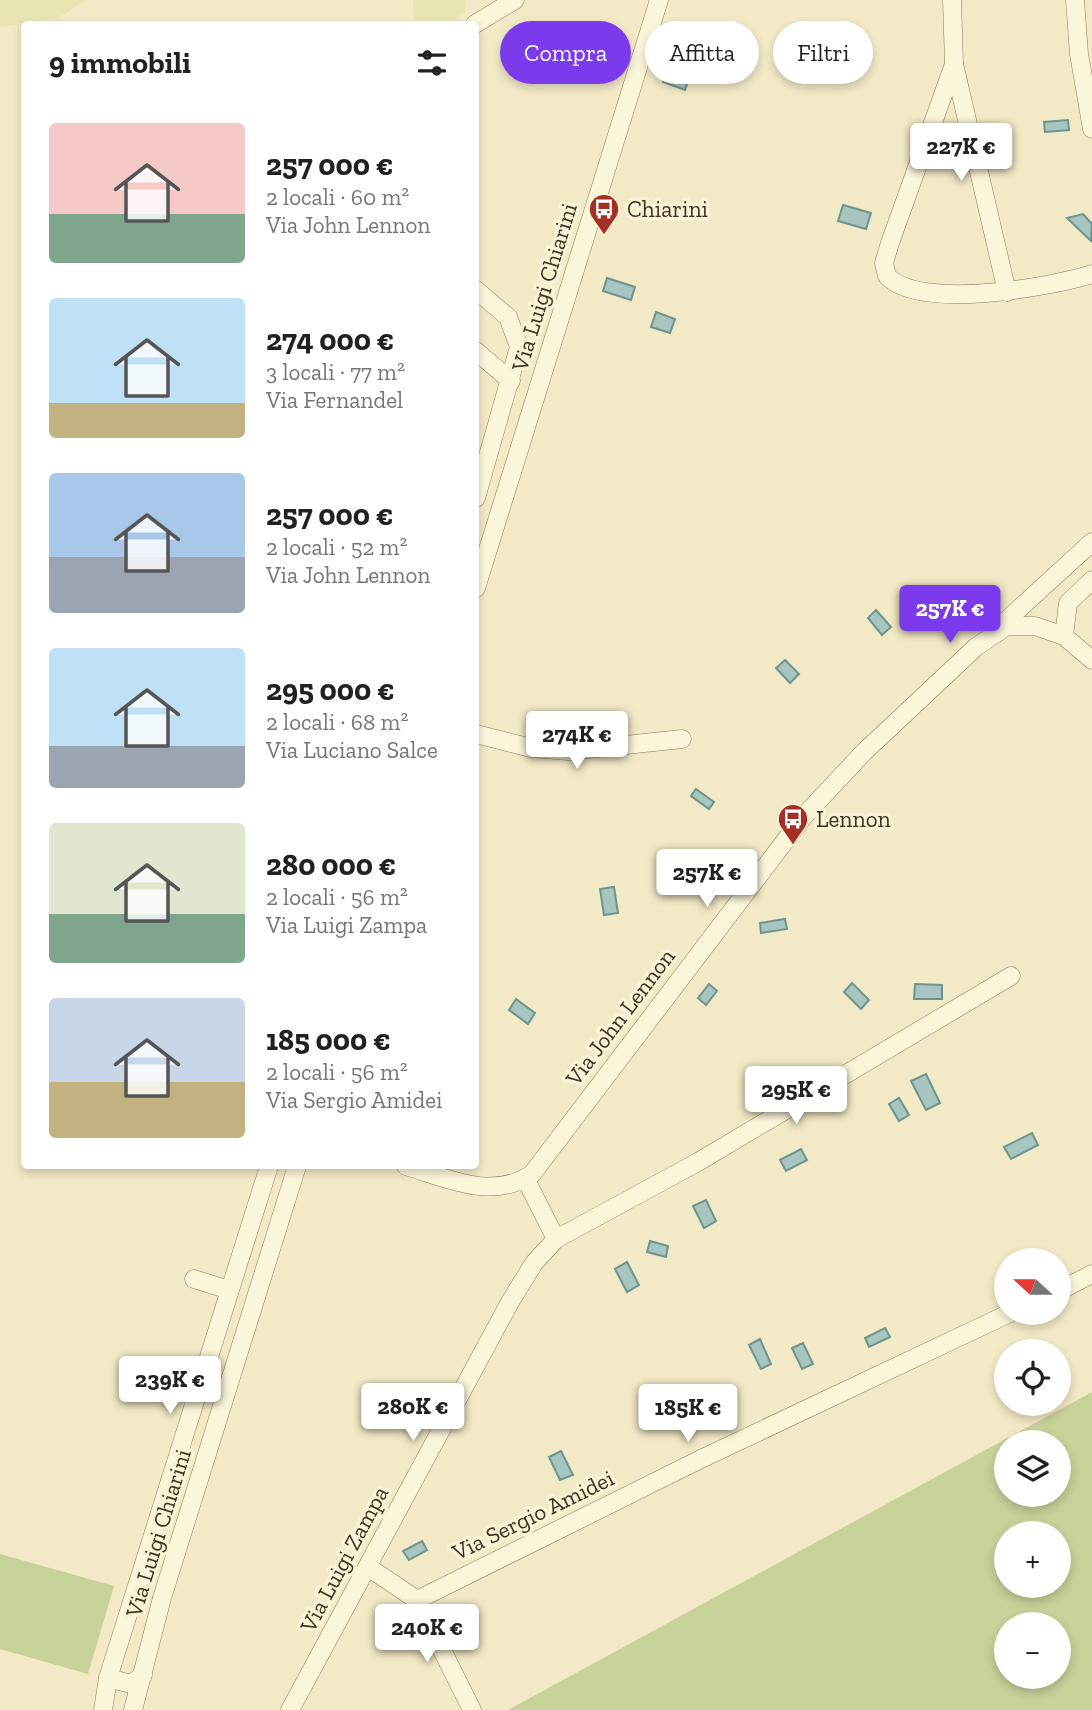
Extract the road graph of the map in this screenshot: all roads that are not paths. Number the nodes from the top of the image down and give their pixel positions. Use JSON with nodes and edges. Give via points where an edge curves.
{"nodes":[{"id":1,"x":515,"y":0,"type":"edge"},
{"id":2,"x":659,"y":0,"type":"edge"},
{"id":3,"x":952,"y":0,"type":"edge"},
{"id":4,"x":1075,"y":0,"type":"edge"},
{"id":5,"x":479,"y":22,"type":"edge"},
{"id":6,"x":954,"y":64,"type":"junction"},
{"id":7,"x":1092,"y":129,"type":"edge"},
{"id":8,"x":1092,"y":274,"type":"edge"},
{"id":9,"x":479,"y":292,"type":"edge"},
{"id":10,"x":1007,"y":292,"type":"junction"},
{"id":11,"x":479,"y":354,"type":"edge"},
{"id":12,"x":512,"y":381,"type":"junction"},
{"id":13,"x":479,"y":488,"type":"edge"},
{"id":14,"x":1092,"y":542,"type":"edge"},
{"id":15,"x":479,"y":579,"type":"edge"},
{"id":16,"x":1092,"y":580,"type":"edge"},
{"id":17,"x":995,"y":632,"type":"junction"},
{"id":18,"x":1064,"y":636,"type":"junction"},
{"id":19,"x":1092,"y":660,"type":"edge"},
{"id":20,"x":479,"y":735,"type":"edge"},
{"id":21,"x":682,"y":739,"type":"dead end"},
{"id":22,"x":1012,"y":976,"type":"dead end"},
{"id":23,"x":268,"y":1169,"type":"edge"},
{"id":24,"x":296,"y":1169,"type":"edge"},
{"id":25,"x":417,"y":1169,"type":"edge"},
{"id":26,"x":525,"y":1178,"type":"junction"},
{"id":27,"x":556,"y":1239,"type":"junction"},
{"id":28,"x":1092,"y":1274,"type":"edge"},
{"id":29,"x":194,"y":1279,"type":"dead end"},
{"id":30,"x":1071,"y":1285,"type":"edge"},
{"id":31,"x":229,"y":1290,"type":"junction"},
{"id":32,"x":994,"y":1321,"type":"edge"},
{"id":33,"x":368,"y":1567,"type":"junction"},
{"id":34,"x":417,"y":1600,"type":"junction"},
{"id":35,"x":143,"y":1675,"type":"junction"},
{"id":36,"x":108,"y":1678,"type":"junction"},
{"id":37,"x":105,"y":1709,"type":"edge"},
{"id":38,"x":133,"y":1710,"type":"edge"},
{"id":39,"x":290,"y":1710,"type":"edge"},
{"id":40,"x":472,"y":1710,"type":"edge"}],
"edges":[{"from":1,"to":5,"type":"street"},
{"from":2,"to":15,"type":"street","name":"Via Luigi Chiarini"},
{"from":3,"to":6,"type":"street"},
{"from":4,"to":7,"type":"street"},
{"from":6,"to":10,"type":"street"},
{"from":6,"to":10,"type":"street","via":[[884,267],[893,281],[923,289]]},
{"from":8,"to":10,"type":"street"},
{"from":9,"to":12,"type":"street","via":[[504,313],[515,331],[518,353]]},
{"from":11,"to":12,"type":"street"},
{"from":12,"to":13,"type":"street"},
{"from":14,"to":17,"type":"street","name":"Via John Lennon"},
{"from":16,"to":18,"type":"street","via":[[1067,606]]},
{"from":17,"to":18,"type":"street","via":[[1020,625]]},
{"from":17,"to":26,"type":"street","name":"Via John Lennon","via":[[864,752],[809,810],[547,1158]]},
{"from":18,"to":19,"type":"street"},
{"from":20,"to":21,"type":"street","via":[[531,748],[569,751]]},
{"from":22,"to":27,"type":"street","name":"Via Luigi Zampa","via":[[698,1162]]},
{"from":23,"to":31,"type":"street"},
{"from":24,"to":35,"type":"street","name":"Via Luigi Chiarini","via":[[162,1598]]},
{"from":25,"to":26,"type":"street","name":"Via John Lennon","via":[[485,1187]]},
{"from":26,"to":27,"type":"street"},
{"from":27,"to":33,"type":"street","name":"Via Luigi Zampa","via":[[517,1290]]},
{"from":28,"to":30,"type":"street"},
{"from":29,"to":31,"type":"street"},
{"from":31,"to":36,"type":"street"},
{"from":32,"to":34,"type":"street","name":"Via Sergio Amidei"},
{"from":33,"to":34,"type":"street"},
{"from":33,"to":39,"type":"street","name":"Via Luigi Zampa"},
{"from":34,"to":40,"type":"street"},
{"from":35,"to":36,"type":"street","via":[[131,1684]]},
{"from":35,"to":38,"type":"street","name":"Via Luigi Chiarini"},
{"from":36,"to":37,"type":"street"}]}
